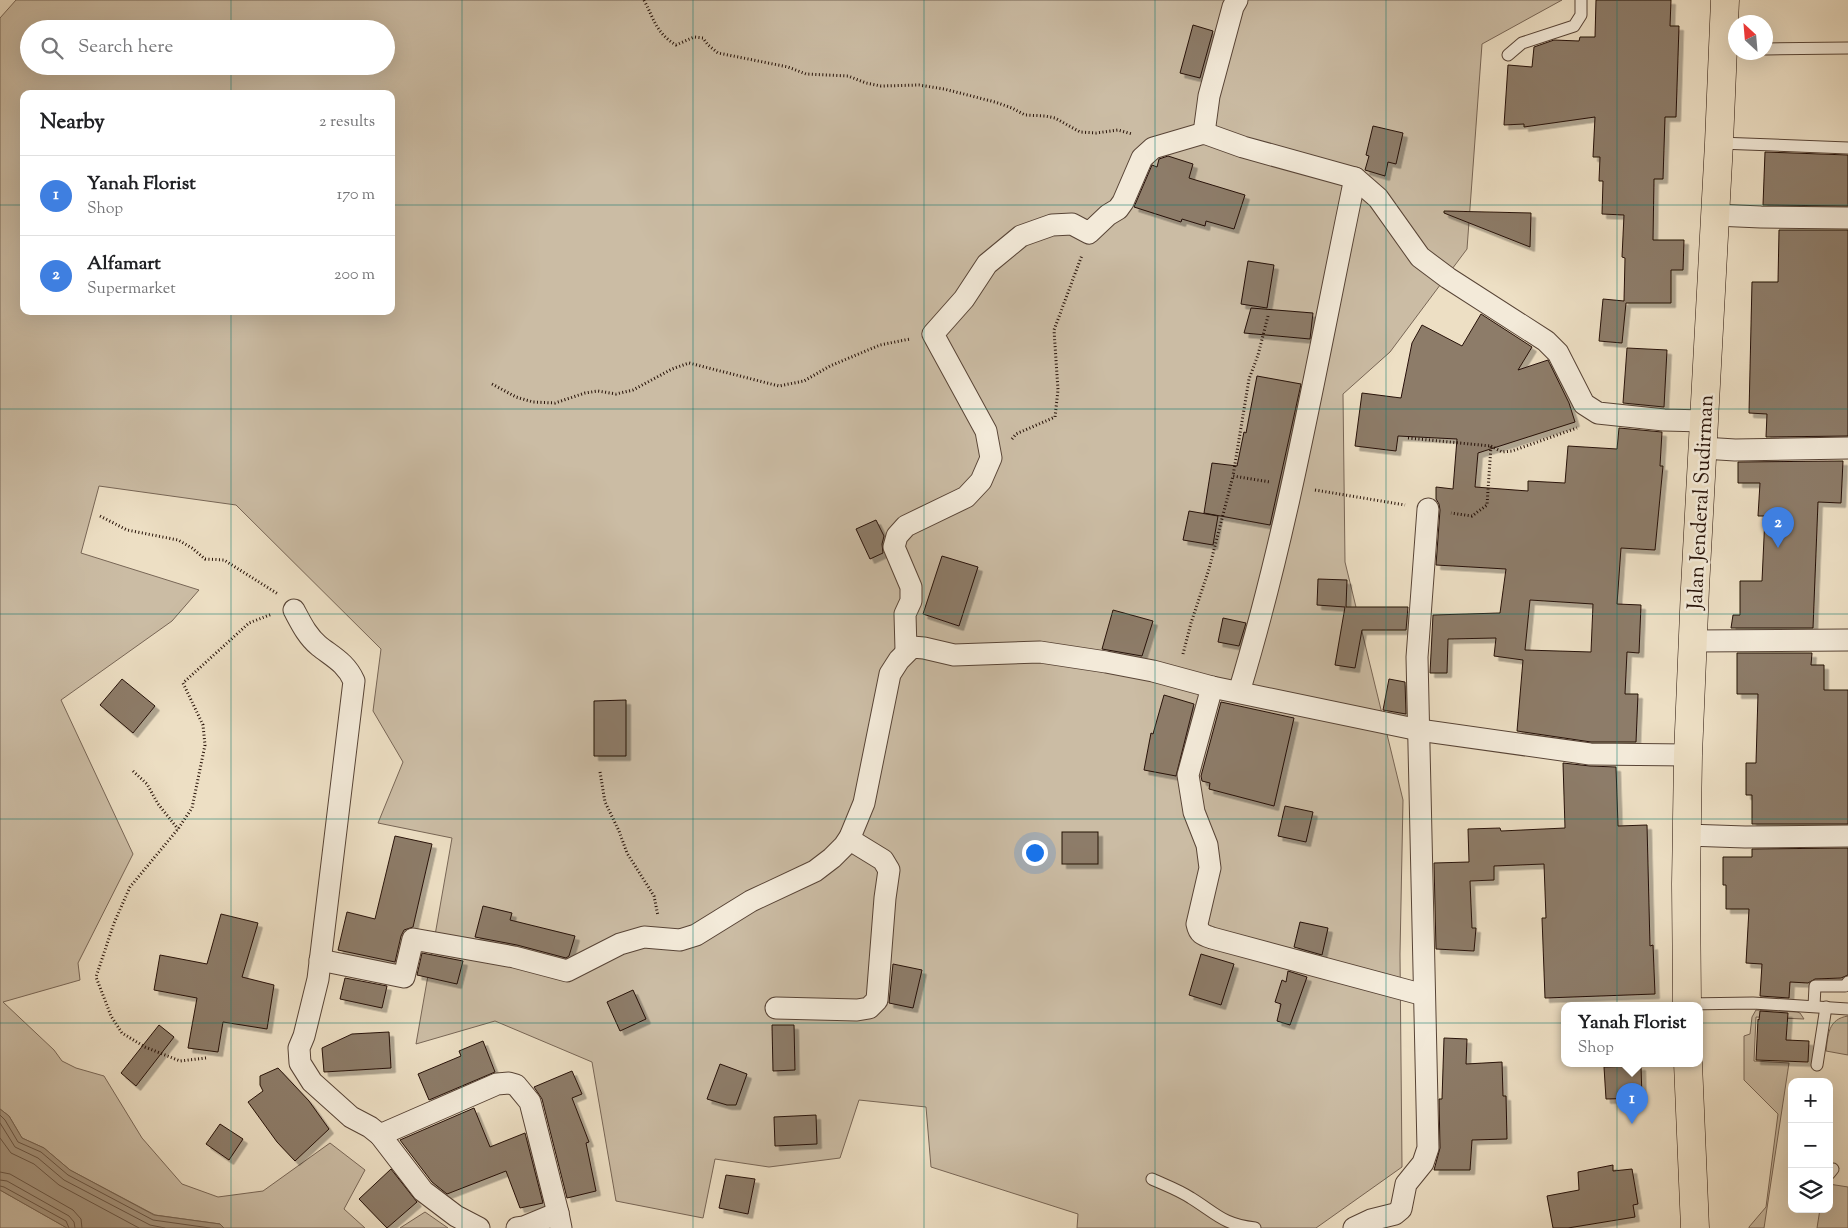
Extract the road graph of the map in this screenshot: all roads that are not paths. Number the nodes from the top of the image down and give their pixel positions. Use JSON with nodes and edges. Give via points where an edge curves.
{"nodes":[{"id":1,"x":1237,"y":0,"type":"edge"},
{"id":2,"x":1581,"y":0,"type":"edge"},
{"id":3,"x":1725,"y":0,"type":"edge"},
{"id":4,"x":1728,"y":36,"type":"edge"},
{"id":5,"x":1848,"y":48,"type":"edge"},
{"id":6,"x":1773,"y":49,"type":"edge"},
{"id":7,"x":1508,"y":55,"type":"dead end"},
{"id":8,"x":1728,"y":58,"type":"edge"},
{"id":9,"x":1204,"y":133,"type":"junction"},
{"id":10,"x":1719,"y":143,"type":"junction"},
{"id":11,"x":1848,"y":148,"type":"edge"},
{"id":12,"x":1355,"y":178,"type":"junction"},
{"id":13,"x":1715,"y":215,"type":"junction"},
{"id":14,"x":1848,"y":218,"type":"edge"},
{"id":15,"x":1704,"y":421,"type":"junction"},
{"id":16,"x":1703,"y":448,"type":"junction"},
{"id":17,"x":1848,"y":448,"type":"edge"},
{"id":18,"x":1428,"y":509,"type":"road end"},
{"id":19,"x":294,"y":610,"type":"road end"},
{"id":20,"x":1848,"y":640,"type":"edge"},
{"id":21,"x":1693,"y":641,"type":"junction"},
{"id":22,"x":906,"y":650,"type":"junction"},
{"id":23,"x":1212,"y":687,"type":"junction"},
{"id":24,"x":1239,"y":692,"type":"junction"},
{"id":25,"x":1419,"y":730,"type":"junction"},
{"id":26,"x":1688,"y":755,"type":"junction"},
{"id":27,"x":1687,"y":835,"type":"junction"},
{"id":28,"x":1848,"y":836,"type":"edge"},
{"id":29,"x":850,"y":837,"type":"junction"},
{"id":30,"x":320,"y":960,"type":"junction"},
{"id":31,"x":1848,"y":982,"type":"edge"},
{"id":32,"x":1424,"y":995,"type":"junction"},
{"id":33,"x":1687,"y":1002,"type":"edge"},
{"id":34,"x":1703,"y":1005,"type":"edge"},
{"id":35,"x":1820,"y":1006,"type":"junction"},
{"id":36,"x":776,"y":1008,"type":"dead end"},
{"id":37,"x":1848,"y":1008,"type":"edge"},
{"id":38,"x":1817,"y":1065,"type":"dead end"},
{"id":39,"x":1688,"y":1067,"type":"edge"},
{"id":40,"x":380,"y":1136,"type":"junction"},
{"id":41,"x":1152,"y":1179,"type":"dead end"},
{"id":42,"x":560,"y":1220,"type":"edge"},
{"id":43,"x":479,"y":1228,"type":"edge"},
{"id":44,"x":517,"y":1228,"type":"edge"},
{"id":45,"x":1254,"y":1228,"type":"edge"},
{"id":46,"x":1354,"y":1228,"type":"edge"},
{"id":47,"x":1695,"y":1228,"type":"edge"}],
"edges":[{"from":1,"to":9,"type":"street","via":[[1209,96]]},
{"from":2,"to":7,"type":"lane","via":[[1581,15],[1574,26],[1522,43]]},
{"from":3,"to":4,"type":"highway","name":"Jalan Jenderal Sudirman"},
{"from":5,"to":6,"type":"lane"},
{"from":8,"to":10,"type":"highway","name":"Jalan Jenderal Sudirman"},
{"from":9,"to":12,"type":"street","via":[[1243,148]]},
{"from":9,"to":22,"type":"street","via":[[1153,148],[1142,158],[1118,209],[1089,233],[1072,224],[1052,224],[1021,236],[987,264],[964,299],[933,334],[986,431],[991,458],[982,481],[966,497],[906,526],[898,536],[894,547],[911,586],[911,600],[905,614]]},
{"from":10,"to":11,"type":"lane"},
{"from":10,"to":13,"type":"highway","name":"Jalan Jenderal Sudirman"},
{"from":12,"to":15,"type":"street","via":[[1378,198],[1420,256],[1448,278],[1546,341],[1558,353],[1584,404],[1598,413]]},
{"from":12,"to":24,"type":"street","via":[[1291,486],[1259,625]]},
{"from":13,"to":14,"type":"street"},
{"from":13,"to":15,"type":"highway","name":"Jalan Jenderal Sudirman"},
{"from":15,"to":16,"type":"highway","name":"Jalan Jenderal Sudirman"},
{"from":16,"to":17,"type":"street"},
{"from":16,"to":21,"type":"highway","name":"Jalan Jenderal Sudirman"},
{"from":18,"to":25,"type":"street","via":[[1417,657]]},
{"from":19,"to":30,"type":"street","via":[[318,645],[350,671],[354,681]]},
{"from":20,"to":21,"type":"street"},
{"from":21,"to":26,"type":"highway","name":"Jalan Jenderal Sudirman"},
{"from":22,"to":23,"type":"street","via":[[912,647],[954,654],[1040,652],[1106,662]]},
{"from":22,"to":29,"type":"street","via":[[890,674],[864,803]]},
{"from":23,"to":24,"type":"street"},
{"from":23,"to":32,"type":"street","via":[[1188,775],[1194,812],[1207,845],[1210,868],[1197,924],[1199,931],[1212,938]]},
{"from":24,"to":25,"type":"street"},
{"from":25,"to":26,"type":"street","via":[[1590,754]]},
{"from":25,"to":32,"type":"street"},
{"from":26,"to":27,"type":"highway","name":"Jalan Jenderal Sudirman"},
{"from":27,"to":28,"type":"street"},
{"from":27,"to":33,"type":"highway","name":"Jalan Jenderal Sudirman"},
{"from":29,"to":30,"type":"street","via":[[832,858],[815,871],[751,901],[696,935],[680,940],[644,937],[620,944],[567,971],[514,957],[414,939],[404,977]]},
{"from":29,"to":36,"type":"street","via":[[882,860],[889,870],[877,1000],[870,1008],[857,1010]]},
{"from":30,"to":40,"type":"street","via":[[299,1048],[300,1063],[312,1082],[351,1117]]},
{"from":31,"to":35,"type":"lane","via":[[1845,986],[1815,986]]},
{"from":32,"to":46,"type":"street","via":[[1428,1148],[1423,1163],[1406,1184],[1401,1209]]},
{"from":34,"to":35,"type":"lane"},
{"from":35,"to":37,"type":"lane"},
{"from":35,"to":38,"type":"lane"},
{"from":39,"to":47,"type":"highway"},
{"from":40,"to":42,"type":"street","via":[[497,1084],[516,1085],[530,1102]]},
{"from":40,"to":43,"type":"street","via":[[423,1191],[456,1216]]},
{"from":41,"to":45,"type":"lane","via":[[1191,1197],[1226,1222]]},
{"from":42,"to":44,"type":"street"}]}
